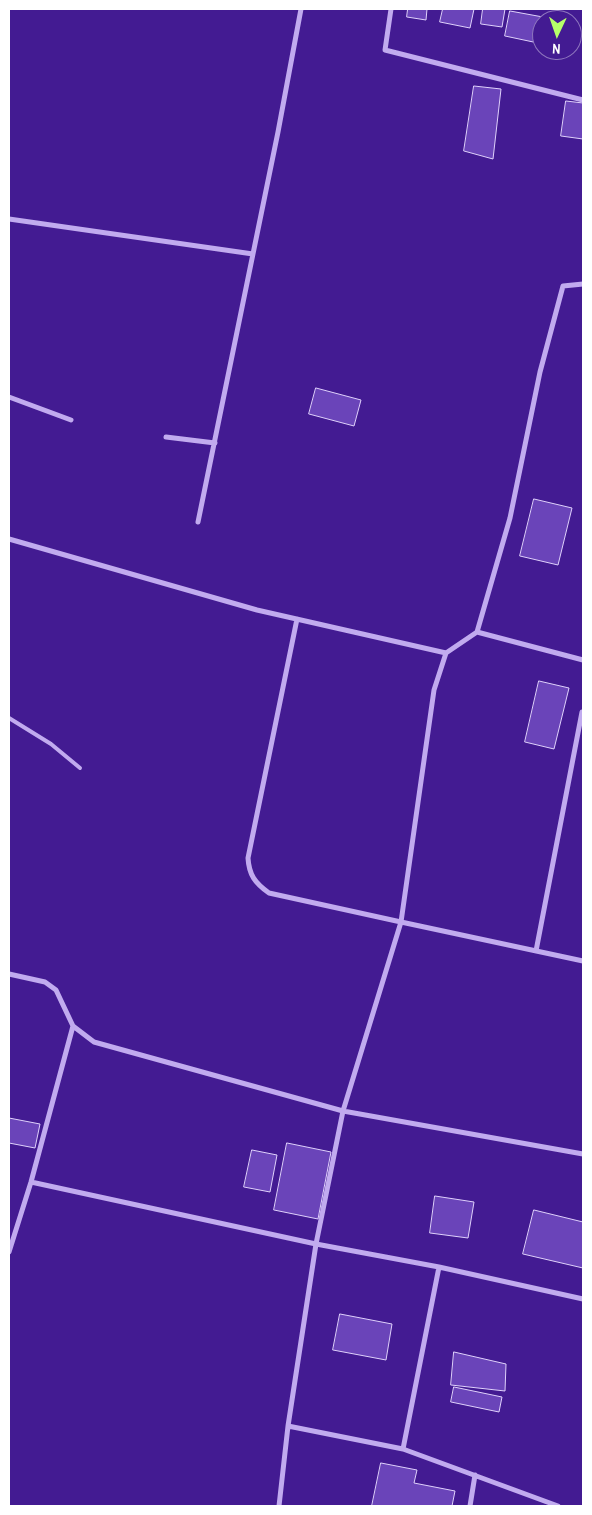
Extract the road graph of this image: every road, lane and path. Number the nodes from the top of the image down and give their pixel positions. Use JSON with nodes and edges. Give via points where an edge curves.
{"nodes":[{"id":1,"x":301,"y":9,"type":"edge"},
{"id":2,"x":391,"y":9,"type":"edge"},
{"id":3,"x":583,"y":100,"type":"edge"},
{"id":4,"x":9,"y":219,"type":"edge"},
{"id":5,"x":253,"y":254,"type":"junction"},
{"id":6,"x":583,"y":284,"type":"edge"},
{"id":7,"x":9,"y":397,"type":"edge"},
{"id":8,"x":71,"y":420,"type":"dead end"},
{"id":9,"x":166,"y":437,"type":"dead end"},
{"id":10,"x":216,"y":443,"type":"junction"},
{"id":11,"x":198,"y":522,"type":"dead end"},
{"id":12,"x":9,"y":539,"type":"edge"},
{"id":13,"x":297,"y":619,"type":"junction"},
{"id":14,"x":478,"y":632,"type":"junction"},
{"id":15,"x":446,"y":653,"type":"junction"},
{"id":16,"x":583,"y":660,"type":"edge"},
{"id":17,"x":582,"y":712,"type":"dead end"},
{"id":18,"x":9,"y":718,"type":"edge"},
{"id":19,"x":80,"y":768,"type":"dead end"},
{"id":20,"x":401,"y":922,"type":"junction"},
{"id":21,"x":536,"y":951,"type":"junction"},
{"id":22,"x":583,"y":961,"type":"edge"},
{"id":23,"x":9,"y":974,"type":"edge"},
{"id":24,"x":73,"y":1026,"type":"junction"},
{"id":25,"x":344,"y":1111,"type":"junction"},
{"id":26,"x":583,"y":1154,"type":"edge"},
{"id":27,"x":31,"y":1182,"type":"junction"},
{"id":28,"x":316,"y":1244,"type":"junction"},
{"id":29,"x":9,"y":1252,"type":"edge"},
{"id":30,"x":440,"y":1267,"type":"junction"},
{"id":31,"x":583,"y":1299,"type":"edge"},
{"id":32,"x":288,"y":1426,"type":"junction"},
{"id":33,"x":403,"y":1449,"type":"junction"},
{"id":34,"x":475,"y":1475,"type":"junction"},
{"id":35,"x":279,"y":1506,"type":"edge"},
{"id":36,"x":470,"y":1506,"type":"edge"},
{"id":37,"x":558,"y":1506,"type":"edge"}],
"edges":[{"from":1,"to":5,"type":"street"},
{"from":2,"to":3,"type":"street","via":[[385,50]]},
{"from":4,"to":5,"type":"street"},
{"from":5,"to":10,"type":"street"},
{"from":6,"to":14,"type":"street","via":[[563,286],[540,372],[510,518]]},
{"from":7,"to":8,"type":"street"},
{"from":9,"to":10,"type":"street"},
{"from":10,"to":11,"type":"street"},
{"from":12,"to":13,"type":"street"},
{"from":13,"to":15,"type":"street"},
{"from":13,"to":20,"type":"street","via":[[248,858],[249,871],[257,885],[270,893]]},
{"from":14,"to":15,"type":"street"},
{"from":14,"to":16,"type":"street"},
{"from":15,"to":20,"type":"street","via":[[434,690]]},
{"from":17,"to":21,"type":"street"},
{"from":18,"to":19,"type":"lane","via":[[51,744]]},
{"from":20,"to":21,"type":"street"},
{"from":20,"to":25,"type":"street"},
{"from":21,"to":22,"type":"street"},
{"from":23,"to":24,"type":"street","via":[[45,982],[56,990]]},
{"from":24,"to":25,"type":"street","via":[[94,1042]]},
{"from":24,"to":27,"type":"street"},
{"from":25,"to":26,"type":"street"},
{"from":25,"to":28,"type":"street"},
{"from":27,"to":28,"type":"street"},
{"from":27,"to":29,"type":"street"},
{"from":28,"to":30,"type":"street"},
{"from":28,"to":32,"type":"street"},
{"from":30,"to":31,"type":"street"},
{"from":30,"to":33,"type":"street"},
{"from":32,"to":33,"type":"street"},
{"from":32,"to":35,"type":"street"},
{"from":33,"to":34,"type":"street"},
{"from":34,"to":36,"type":"street"},
{"from":34,"to":37,"type":"street"}]}
